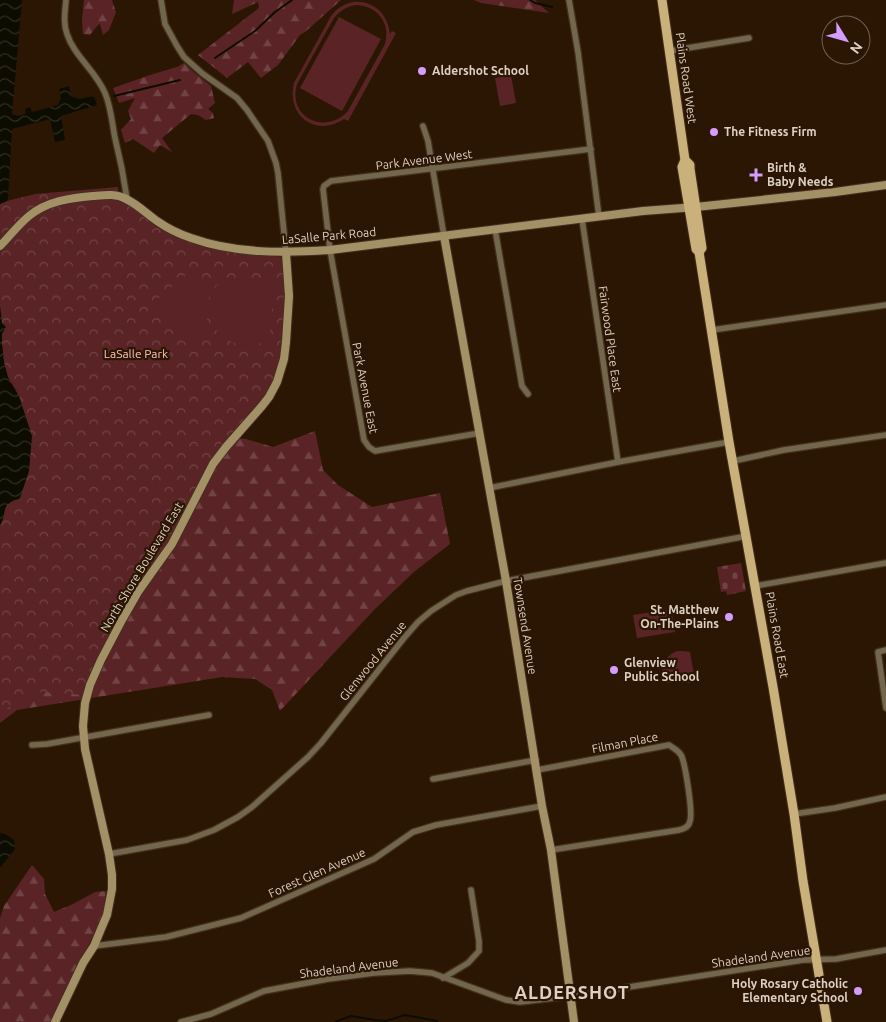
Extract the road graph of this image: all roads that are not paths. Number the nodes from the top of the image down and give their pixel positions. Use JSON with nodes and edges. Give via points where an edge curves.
{"nodes":[{"id":1,"x":66,"y":0,"type":"edge"},
{"id":2,"x":161,"y":0,"type":"edge"},
{"id":3,"x":569,"y":0,"type":"edge"},
{"id":4,"x":662,"y":0,"type":"edge"},
{"id":5,"x":749,"y":38,"type":"dead end"},
{"id":6,"x":669,"y":51,"type":"junction"},
{"id":7,"x":424,"y":126,"type":"dead end"},
{"id":8,"x":591,"y":149,"type":"junction"},
{"id":9,"x":432,"y":169,"type":"junction"},
{"id":10,"x":886,"y":185,"type":"edge"},
{"id":11,"x":127,"y":199,"type":"junction"},
{"id":12,"x":692,"y":207,"type":"junction"},
{"id":13,"x":599,"y":217,"type":"junction"},
{"id":14,"x":582,"y":219,"type":"junction"},
{"id":15,"x":495,"y":230,"type":"junction"},
{"id":16,"x":444,"y":236,"type":"junction"},
{"id":17,"x":0,"y":246,"type":"edge"},
{"id":18,"x":330,"y":250,"type":"junction"},
{"id":19,"x":286,"y":252,"type":"junction"},
{"id":20,"x":886,"y":305,"type":"edge"},
{"id":21,"x":712,"y":330,"type":"junction"},
{"id":22,"x":528,"y":394,"type":"dead end"},
{"id":23,"x":480,"y":433,"type":"junction"},
{"id":24,"x":886,"y":435,"type":"edge"},
{"id":25,"x":729,"y":442,"type":"junction"},
{"id":26,"x":733,"y":461,"type":"junction"},
{"id":27,"x":618,"y":462,"type":"junction"},
{"id":28,"x":489,"y":488,"type":"junction"},
{"id":29,"x":747,"y":536,"type":"junction"},
{"id":30,"x":886,"y":563,"type":"edge"},
{"id":31,"x":506,"y":581,"type":"junction"},
{"id":32,"x":755,"y":586,"type":"junction"},
{"id":33,"x":886,"y":650,"type":"edge"},
{"id":34,"x":886,"y":708,"type":"edge"},
{"id":35,"x":209,"y":715,"type":"dead end"},
{"id":36,"x":85,"y":737,"type":"junction"},
{"id":37,"x":32,"y":745,"type":"dead end"},
{"id":38,"x":536,"y":760,"type":"junction"},
{"id":39,"x":537,"y":770,"type":"junction"},
{"id":40,"x":434,"y":779,"type":"dead end"},
{"id":41,"x":886,"y":798,"type":"edge"},
{"id":42,"x":542,"y":806,"type":"junction"},
{"id":43,"x":794,"y":814,"type":"junction"},
{"id":44,"x":551,"y":850,"type":"junction"},
{"id":45,"x":109,"y":854,"type":"junction"},
{"id":46,"x":471,"y":890,"type":"dead end"},
{"id":47,"x":94,"y":946,"type":"junction"},
{"id":48,"x":886,"y":950,"type":"edge"},
{"id":49,"x":817,"y":960,"type":"junction"},
{"id":50,"x":443,"y":978,"type":"junction"},
{"id":51,"x":571,"y":996,"type":"junction"},
{"id":52,"x":55,"y":1022,"type":"edge"},
{"id":53,"x":181,"y":1022,"type":"edge"},
{"id":54,"x":574,"y":1022,"type":"edge"},
{"id":55,"x":827,"y":1022,"type":"edge"}],
"edges":[{"from":1,"to":11,"type":"street","via":[[64,21],[67,35],[97,79],[110,108]]},
{"from":2,"to":19,"type":"street","via":[[165,24],[184,56],[237,98],[268,141],[278,173]]},
{"from":3,"to":8,"type":"street"},
{"from":4,"to":6,"type":"main road","name":"Plains Road West"},
{"from":5,"to":6,"type":"street"},
{"from":6,"to":12,"type":"main road","name":"Plains Road West","via":[[685,160],[682,166]]},
{"from":7,"to":9,"type":"street"},
{"from":8,"to":9,"type":"street","name":"Park Avenue West"},
{"from":8,"to":13,"type":"street"},
{"from":9,"to":16,"type":"street"},
{"from":9,"to":18,"type":"street","name":"Park Avenue West","via":[[327,183],[323,192]]},
{"from":10,"to":12,"type":"street","name":"LaSalle Park Road"},
{"from":11,"to":17,"type":"street","name":"LaSalle Park Road","via":[[105,195],[56,201],[29,216]]},
{"from":11,"to":19,"type":"street","name":"LaSalle Park Road","via":[[170,229],[191,238],[248,251]]},
{"from":12,"to":13,"type":"street","name":"LaSalle Park Road"},
{"from":12,"to":21,"type":"main road","name":"Plains Road East","via":[[696,248]]},
{"from":13,"to":14,"type":"street","name":"LaSalle Park Road"},
{"from":14,"to":15,"type":"street","name":"LaSalle Park Road"},
{"from":14,"to":27,"type":"street","name":"Fairwood Place East"},
{"from":15,"to":16,"type":"street","name":"LaSalle Park Road"},
{"from":15,"to":22,"type":"street","via":[[522,386]]},
{"from":16,"to":18,"type":"street","name":"LaSalle Park Road"},
{"from":16,"to":23,"type":"street","name":"Townsend Avenue"},
{"from":18,"to":19,"type":"street","name":"LaSalle Park Road"},
{"from":18,"to":23,"type":"street","name":"Park Avenue East","via":[[364,440],[369,447],[375,451],[385,450]]},
{"from":19,"to":36,"type":"street","name":"North Shore Boulevard East","via":[[289,296],[286,342],[277,382],[262,406],[213,464],[172,544],[122,620],[90,685],[85,703]]},
{"from":20,"to":21,"type":"street"},
{"from":21,"to":25,"type":"main road","name":"Plains Road East"},
{"from":23,"to":28,"type":"street","name":"Townsend Avenue"},
{"from":24,"to":26,"type":"street"},
{"from":25,"to":26,"type":"main road","name":"Plains Road East"},
{"from":25,"to":27,"type":"street"},
{"from":26,"to":29,"type":"main road","name":"Plains Road East"},
{"from":27,"to":28,"type":"street"},
{"from":28,"to":31,"type":"street","name":"Townsend Avenue"},
{"from":29,"to":31,"type":"street","name":"Glenwood Avenue"},
{"from":29,"to":32,"type":"main road","name":"Plains Road East"},
{"from":30,"to":32,"type":"street"},
{"from":31,"to":38,"type":"street","name":"Townsend Avenue"},
{"from":31,"to":45,"type":"street","name":"Glenwood Avenue","via":[[456,595],[418,622],[308,757],[238,817],[187,840]]},
{"from":32,"to":43,"type":"main road","name":"Plains Road East"},
{"from":33,"to":34,"type":"street","via":[[878,652]]},
{"from":35,"to":36,"type":"street"},
{"from":36,"to":37,"type":"street"},
{"from":36,"to":45,"type":"street","name":"North Shore Boulevard East"},
{"from":38,"to":39,"type":"street","name":"Townsend Avenue"},
{"from":38,"to":40,"type":"street"},
{"from":39,"to":42,"type":"street","name":"Townsend Avenue"},
{"from":39,"to":44,"type":"street","name":"Filman Place","via":[[668,745],[683,758],[691,811],[686,828]]},
{"from":41,"to":43,"type":"street"},
{"from":42,"to":44,"type":"street","name":"Townsend Avenue"},
{"from":42,"to":47,"type":"street","name":"Forest Glen Avenue","via":[[413,832],[374,858],[241,918],[166,938]]},
{"from":43,"to":49,"type":"main road","name":"Plains Road East"},
{"from":44,"to":51,"type":"street","name":"Townsend Avenue"},
{"from":45,"to":47,"type":"street","name":"North Shore Boulevard East","via":[[112,889],[107,914]]},
{"from":46,"to":50,"type":"street","via":[[479,951],[468,963]]},
{"from":47,"to":52,"type":"street","name":"North Shore Boulevard East"},
{"from":48,"to":49,"type":"street","name":"Shadeland Avenue"},
{"from":49,"to":51,"type":"street","name":"Shadeland Avenue"},
{"from":49,"to":55,"type":"main road","name":"Plains Road East"},
{"from":50,"to":51,"type":"street","name":"Shadeland Avenue","via":[[520,1002]]},
{"from":50,"to":53,"type":"street","name":"Shadeland Avenue","via":[[432,973],[410,971],[328,979],[264,991],[211,1014]]},
{"from":51,"to":54,"type":"street","name":"Townsend Avenue"}]}
